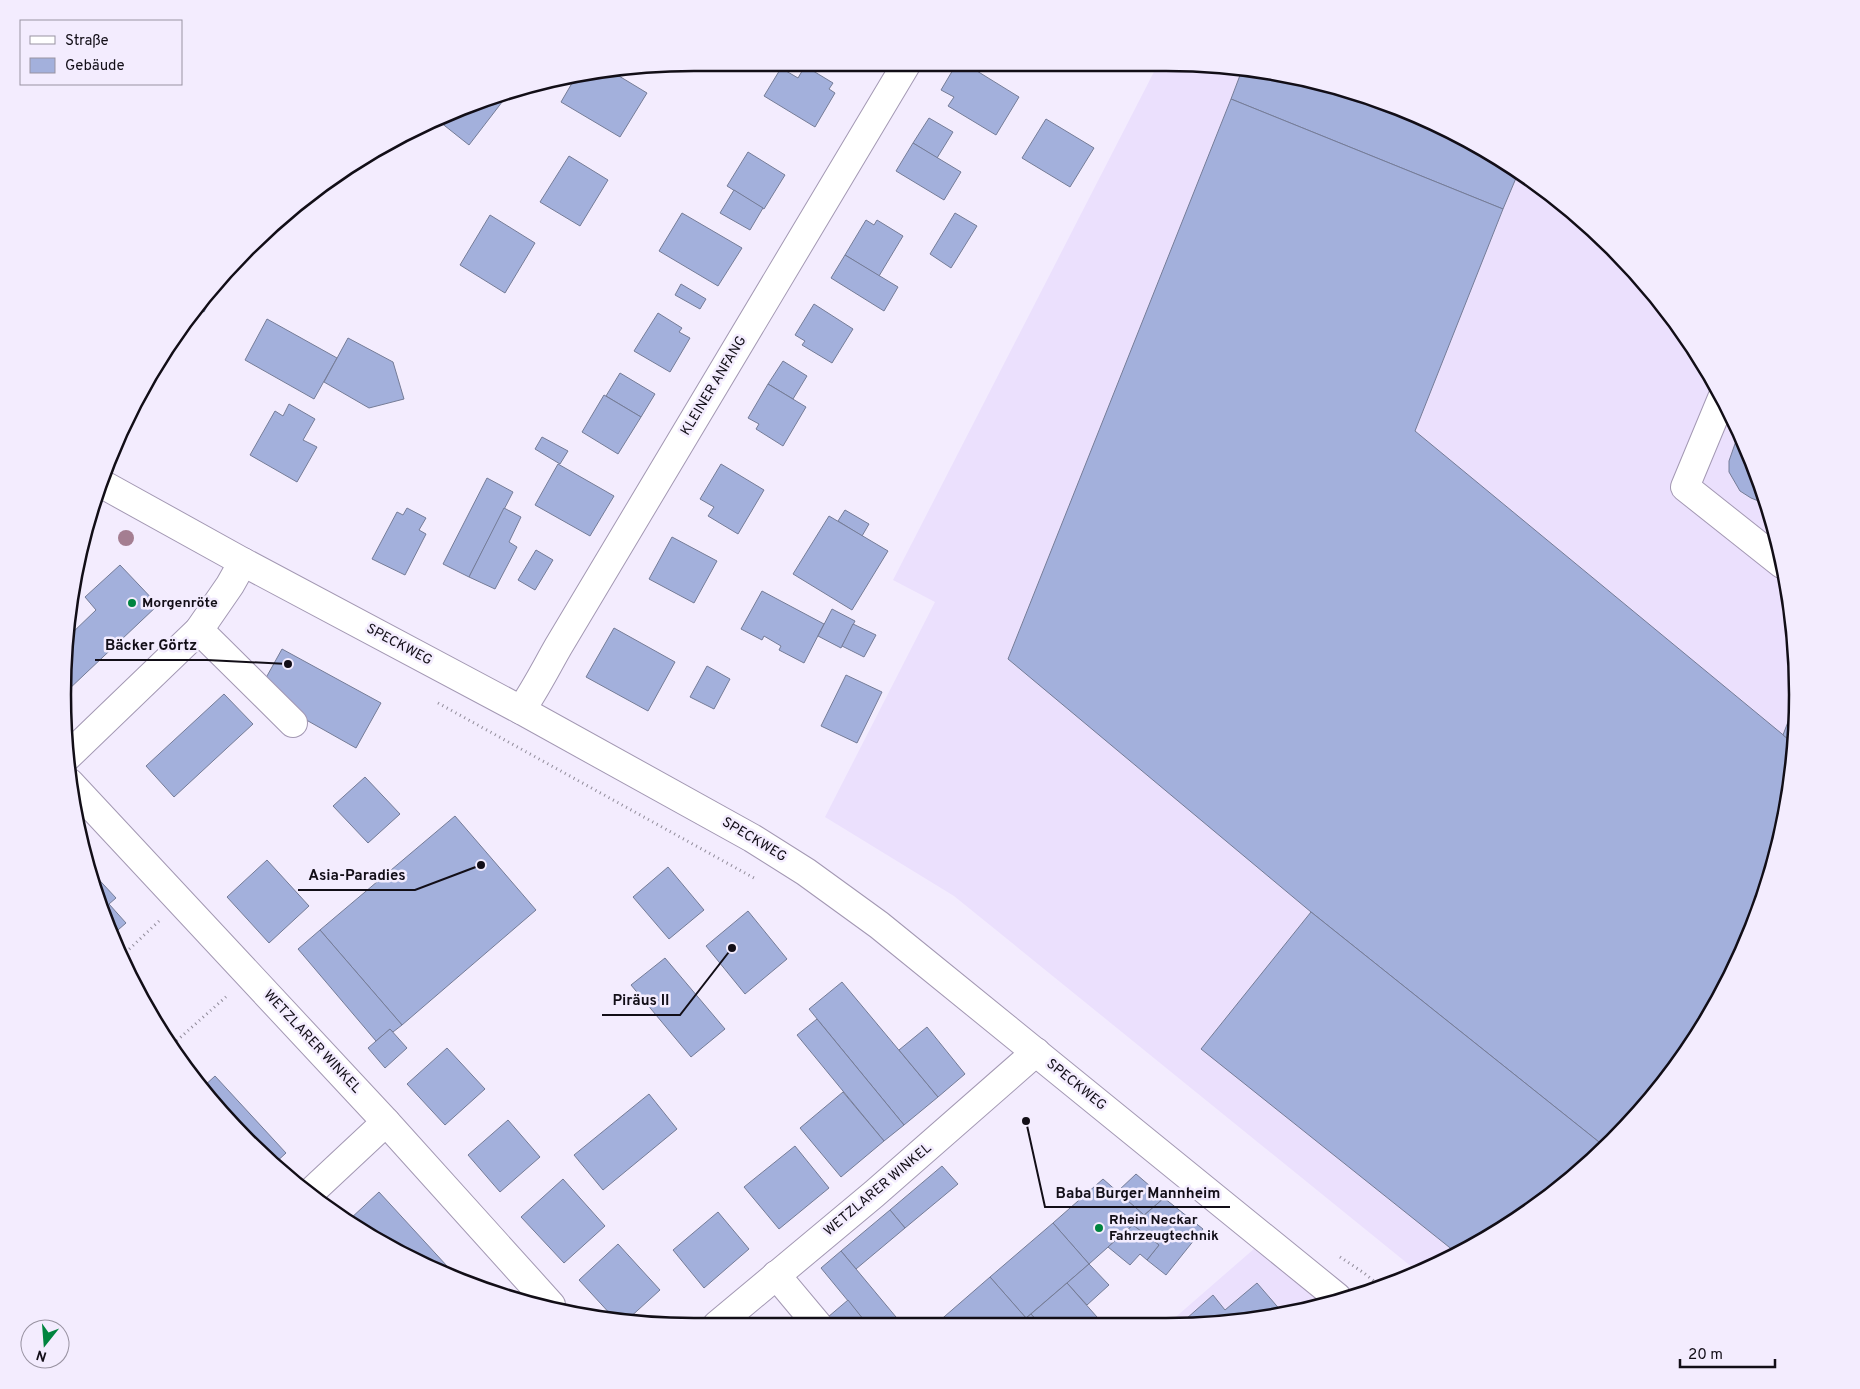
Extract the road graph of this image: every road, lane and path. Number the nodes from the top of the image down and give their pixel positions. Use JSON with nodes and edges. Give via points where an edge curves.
{"nodes":[{"id":1,"x":902,"y":71,"type":"edge"},
{"id":2,"x":1718,"y":408,"type":"edge"},
{"id":3,"x":107,"y":486,"type":"edge"},
{"id":4,"x":1773,"y":557,"type":"edge"},
{"id":5,"x":244,"y":562,"type":"junction"},
{"id":6,"x":199,"y":630,"type":"junction"},
{"id":7,"x":438,"y":703,"type":"dead end"},
{"id":8,"x":521,"y":710,"type":"junction"},
{"id":9,"x":293,"y":723,"type":"dead end"},
{"id":10,"x":74,"y":750,"type":"edge"},
{"id":11,"x":80,"y":793,"type":"edge"},
{"id":12,"x":758,"y":880,"type":"dead end"},
{"id":13,"x":181,"y":901,"type":"junction"},
{"id":14,"x":127,"y":951,"type":"edge"},
{"id":15,"x":250,"y":975,"type":"junction"},
{"id":16,"x":176,"y":1041,"type":"edge"},
{"id":17,"x":1036,"y":1052,"type":"junction"},
{"id":18,"x":386,"y":1122,"type":"junction"},
{"id":19,"x":315,"y":1189,"type":"edge"},
{"id":20,"x":776,"y":1275,"type":"junction"},
{"id":21,"x":1334,"y":1295,"type":"edge"},
{"id":22,"x":547,"y":1300,"type":"edge"},
{"id":23,"x":725,"y":1318,"type":"edge"},
{"id":24,"x":812,"y":1318,"type":"edge"}],
"edges":[{"from":1,"to":8,"type":"street","name":"KLEINER ANFANG"},
{"from":2,"to":4,"type":"street","via":[[1685,487]]},
{"from":3,"to":5,"type":"street","name":"SPECKWEG"},
{"from":5,"to":6,"type":"street"},
{"from":5,"to":8,"type":"street","name":"SPECKWEG"},
{"from":6,"to":9,"type":"street"},
{"from":6,"to":10,"type":"street"},
{"from":7,"to":12,"type":"path"},
{"from":8,"to":17,"type":"street","name":"SPECKWEG","via":[[752,838],[806,872],[879,925]]},
{"from":11,"to":13,"type":"street","name":"WETZLARER WINKEL"},
{"from":13,"to":14,"type":"path"},
{"from":13,"to":15,"type":"street","name":"WETZLARER WINKEL"},
{"from":15,"to":16,"type":"path"},
{"from":15,"to":18,"type":"street","name":"WETZLARER WINKEL"},
{"from":17,"to":20,"type":"street","name":"WETZLARER WINKEL"},
{"from":17,"to":21,"type":"street","name":"SPECKWEG"},
{"from":18,"to":19,"type":"street"},
{"from":18,"to":22,"type":"street","name":"WETZLARER WINKEL"},
{"from":20,"to":23,"type":"street","name":"WETZLARER WINKEL"},
{"from":20,"to":24,"type":"street"}]}
